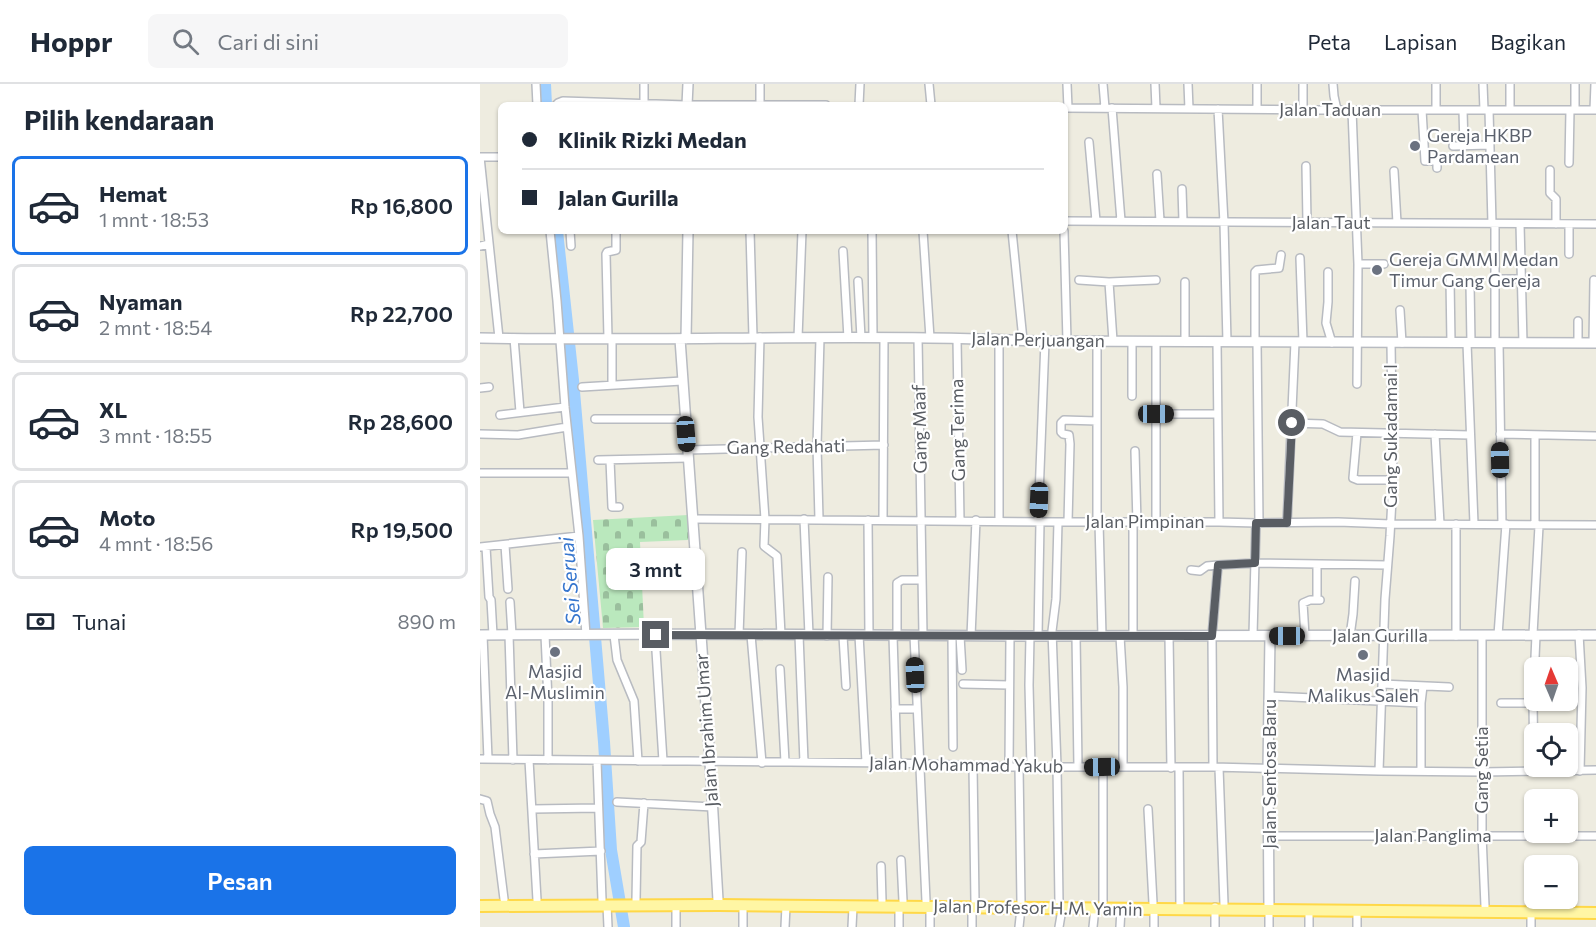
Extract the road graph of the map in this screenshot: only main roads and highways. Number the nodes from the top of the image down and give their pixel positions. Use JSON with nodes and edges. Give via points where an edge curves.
{"nodes":[{"id":1,"x":480,"y":899,"type":"edge"},
{"id":2,"x":631,"y":901,"type":"junction"},
{"id":3,"x":609,"y":902,"type":"junction"},
{"id":4,"x":718,"y":903,"type":"junction"},
{"id":5,"x":804,"y":904,"type":"junction"},
{"id":6,"x":901,"y":904,"type":"junction"},
{"id":7,"x":1099,"y":905,"type":"junction"},
{"id":8,"x":480,"y":906,"type":"edge"},
{"id":9,"x":1153,"y":906,"type":"junction"},
{"id":10,"x":1596,"y":907,"type":"edge"},
{"id":11,"x":1269,"y":908,"type":"junction"},
{"id":12,"x":1354,"y":909,"type":"junction"},
{"id":13,"x":1531,"y":910,"type":"junction"},
{"id":14,"x":1596,"y":913,"type":"edge"}],
"edges":[{"from":1,"to":3,"type":"main road","name":"Jalan Profesor H.M. Yamin"},
{"from":2,"to":3,"type":"main road","name":"Jalan Profesor H.M. Yamin"},
{"from":2,"to":4,"type":"main road","name":"Jalan Profesor H.M. Yamin"},
{"from":2,"to":4,"type":"main road","name":"Jalan Profesor H.M. Yamin"},
{"from":3,"to":8,"type":"main road","name":"Jalan Profesor H.M. Yamin"},
{"from":4,"to":5,"type":"main road","name":"Jalan Profesor H.M. Yamin"},
{"from":4,"to":5,"type":"main road","name":"Jalan Profesor H.M. Yamin"},
{"from":5,"to":6,"type":"main road","name":"Jalan Profesor H.M. Yamin"},
{"from":5,"to":6,"type":"main road","name":"Jalan Profesor H.M. Yamin"},
{"from":6,"to":7,"type":"main road","name":"Jalan Profesor H.M. Yamin"},
{"from":7,"to":9,"type":"main road","name":"Jalan Profesor H.M. Yamin"},
{"from":7,"to":9,"type":"main road","name":"Jalan Profesor H.M. Yamin","via":[[1121,909]]},
{"from":9,"to":11,"type":"main road","name":"Jalan Profesor H.M. Yamin"},
{"from":10,"to":13,"type":"main road","name":"Jalan Profesor H.M. Yamin"},
{"from":11,"to":12,"type":"main road","name":"Jalan Profesor H.M. Yamin"},
{"from":11,"to":12,"type":"main road","name":"Jalan Profesor H.M. Yamin"},
{"from":12,"to":13,"type":"main road","name":"Jalan Profesor H.M. Yamin"},
{"from":12,"to":13,"type":"main road","name":"Jalan Profesor H.M. Yamin","via":[[1485,906]]},
{"from":13,"to":14,"type":"main road","name":"Jalan Profesor H.M. Yamin"}]}
